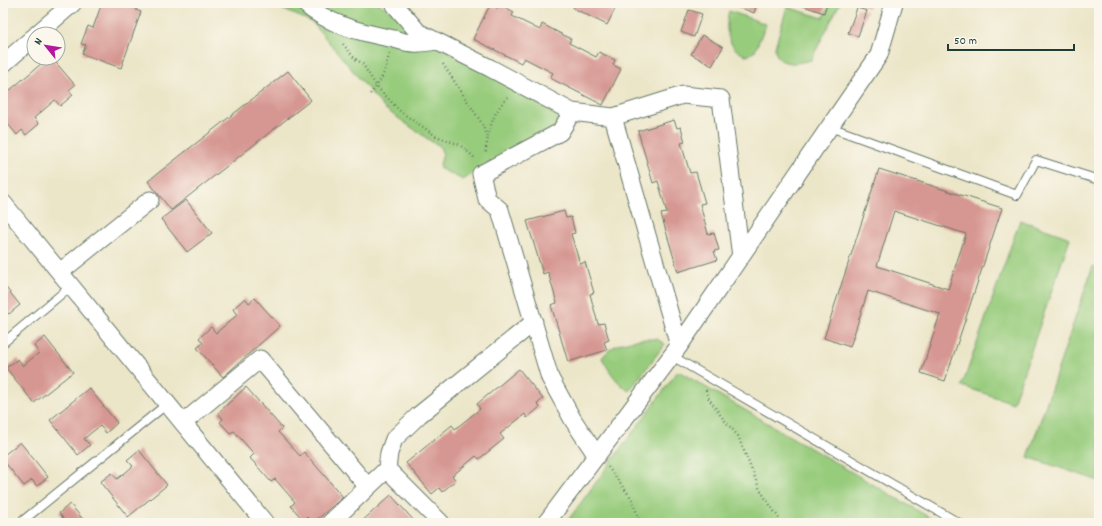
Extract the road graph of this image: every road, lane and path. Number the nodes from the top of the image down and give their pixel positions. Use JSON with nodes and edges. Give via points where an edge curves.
{"nodes":[{"id":1,"x":73,"y":3,"type":"edge"},
{"id":2,"x":304,"y":3,"type":"edge"},
{"id":3,"x":396,"y":3,"type":"edge"},
{"id":4,"x":894,"y":3,"type":"edge"},
{"id":5,"x":46,"y":26,"type":"edge"},
{"id":6,"x":339,"y":40,"type":"dead end"},
{"id":7,"x":433,"y":41,"type":"junction"},
{"id":8,"x":26,"y":44,"type":"edge"},
{"id":9,"x":3,"y":64,"type":"edge"},
{"id":10,"x":523,"y":85,"type":"junction"},
{"id":11,"x":572,"y":112,"type":"junction"},
{"id":12,"x":613,"y":117,"type":"junction"},
{"id":13,"x":830,"y":127,"type":"junction"},
{"id":14,"x":488,"y":137,"type":"junction"},
{"id":15,"x":481,"y":174,"type":"junction"},
{"id":16,"x":1099,"y":180,"type":"edge"},
{"id":17,"x":150,"y":200,"type":"dead end"},
{"id":18,"x":3,"y":203,"type":"edge"},
{"id":19,"x":741,"y":257,"type":"junction"},
{"id":20,"x":60,"y":272,"type":"junction"},
{"id":21,"x":71,"y":286,"type":"junction"},
{"id":22,"x":534,"y":322,"type":"junction"},
{"id":23,"x":3,"y":343,"type":"edge"},
{"id":24,"x":675,"y":351,"type":"junction"},
{"id":25,"x":699,"y":372,"type":"junction"},
{"id":26,"x":167,"y":404,"type":"junction"},
{"id":27,"x":184,"y":423,"type":"junction"},
{"id":28,"x":597,"y":456,"type":"junction"},
{"id":29,"x":387,"y":469,"type":"junction"},
{"id":30,"x":368,"y":488,"type":"junction"},
{"id":31,"x":20,"y":523,"type":"edge"},
{"id":32,"x":265,"y":523,"type":"edge"},
{"id":33,"x":330,"y":523,"type":"edge"},
{"id":34,"x":441,"y":523,"type":"edge"},
{"id":35,"x":546,"y":523,"type":"edge"},
{"id":36,"x":640,"y":523,"type":"edge"},
{"id":37,"x":782,"y":523,"type":"edge"},
{"id":38,"x":959,"y":523,"type":"edge"}],
"edges":[{"from":1,"to":5,"type":"street"},
{"from":2,"to":7,"type":"street","via":[[313,11],[350,29],[417,44]]},
{"from":3,"to":7,"type":"street","via":[[395,5],[418,32]]},
{"from":4,"to":13,"type":"street","via":[[879,55]]},
{"from":6,"to":15,"type":"path","via":[[355,59],[362,63],[376,87],[392,104],[436,136],[471,153]]},
{"from":7,"to":10,"type":"street"},
{"from":7,"to":14,"type":"path"},
{"from":8,"to":9,"type":"street"},
{"from":10,"to":11,"type":"street"},
{"from":10,"to":14,"type":"path","via":[[503,101],[491,123]]},
{"from":11,"to":12,"type":"street"},
{"from":11,"to":15,"type":"street","via":[[560,132]]},
{"from":12,"to":19,"type":"street","via":[[683,96],[721,99]]},
{"from":12,"to":24,"type":"street"},
{"from":13,"to":16,"type":"lane","via":[[1017,194],[1036,160]]},
{"from":13,"to":19,"type":"street"},
{"from":14,"to":15,"type":"path"},
{"from":15,"to":22,"type":"street","via":[[487,199],[500,210]]},
{"from":17,"to":20,"type":"street"},
{"from":18,"to":20,"type":"street"},
{"from":19,"to":24,"type":"street"},
{"from":20,"to":21,"type":"street"},
{"from":21,"to":23,"type":"lane"},
{"from":21,"to":26,"type":"street"},
{"from":22,"to":28,"type":"street","via":[[550,378]]},
{"from":22,"to":29,"type":"street","via":[[394,438]]},
{"from":24,"to":25,"type":"lane"},
{"from":24,"to":28,"type":"street"},
{"from":25,"to":37,"type":"path","via":[[708,397],[738,436],[760,490]]},
{"from":25,"to":38,"type":"lane"},
{"from":26,"to":27,"type":"street"},
{"from":26,"to":31,"type":"lane"},
{"from":27,"to":30,"type":"street","via":[[260,359]]},
{"from":27,"to":32,"type":"street"},
{"from":28,"to":35,"type":"street"},
{"from":28,"to":36,"type":"path","via":[[607,465],[632,500]]},
{"from":29,"to":30,"type":"street"},
{"from":29,"to":34,"type":"street"},
{"from":30,"to":33,"type":"street"}]}
